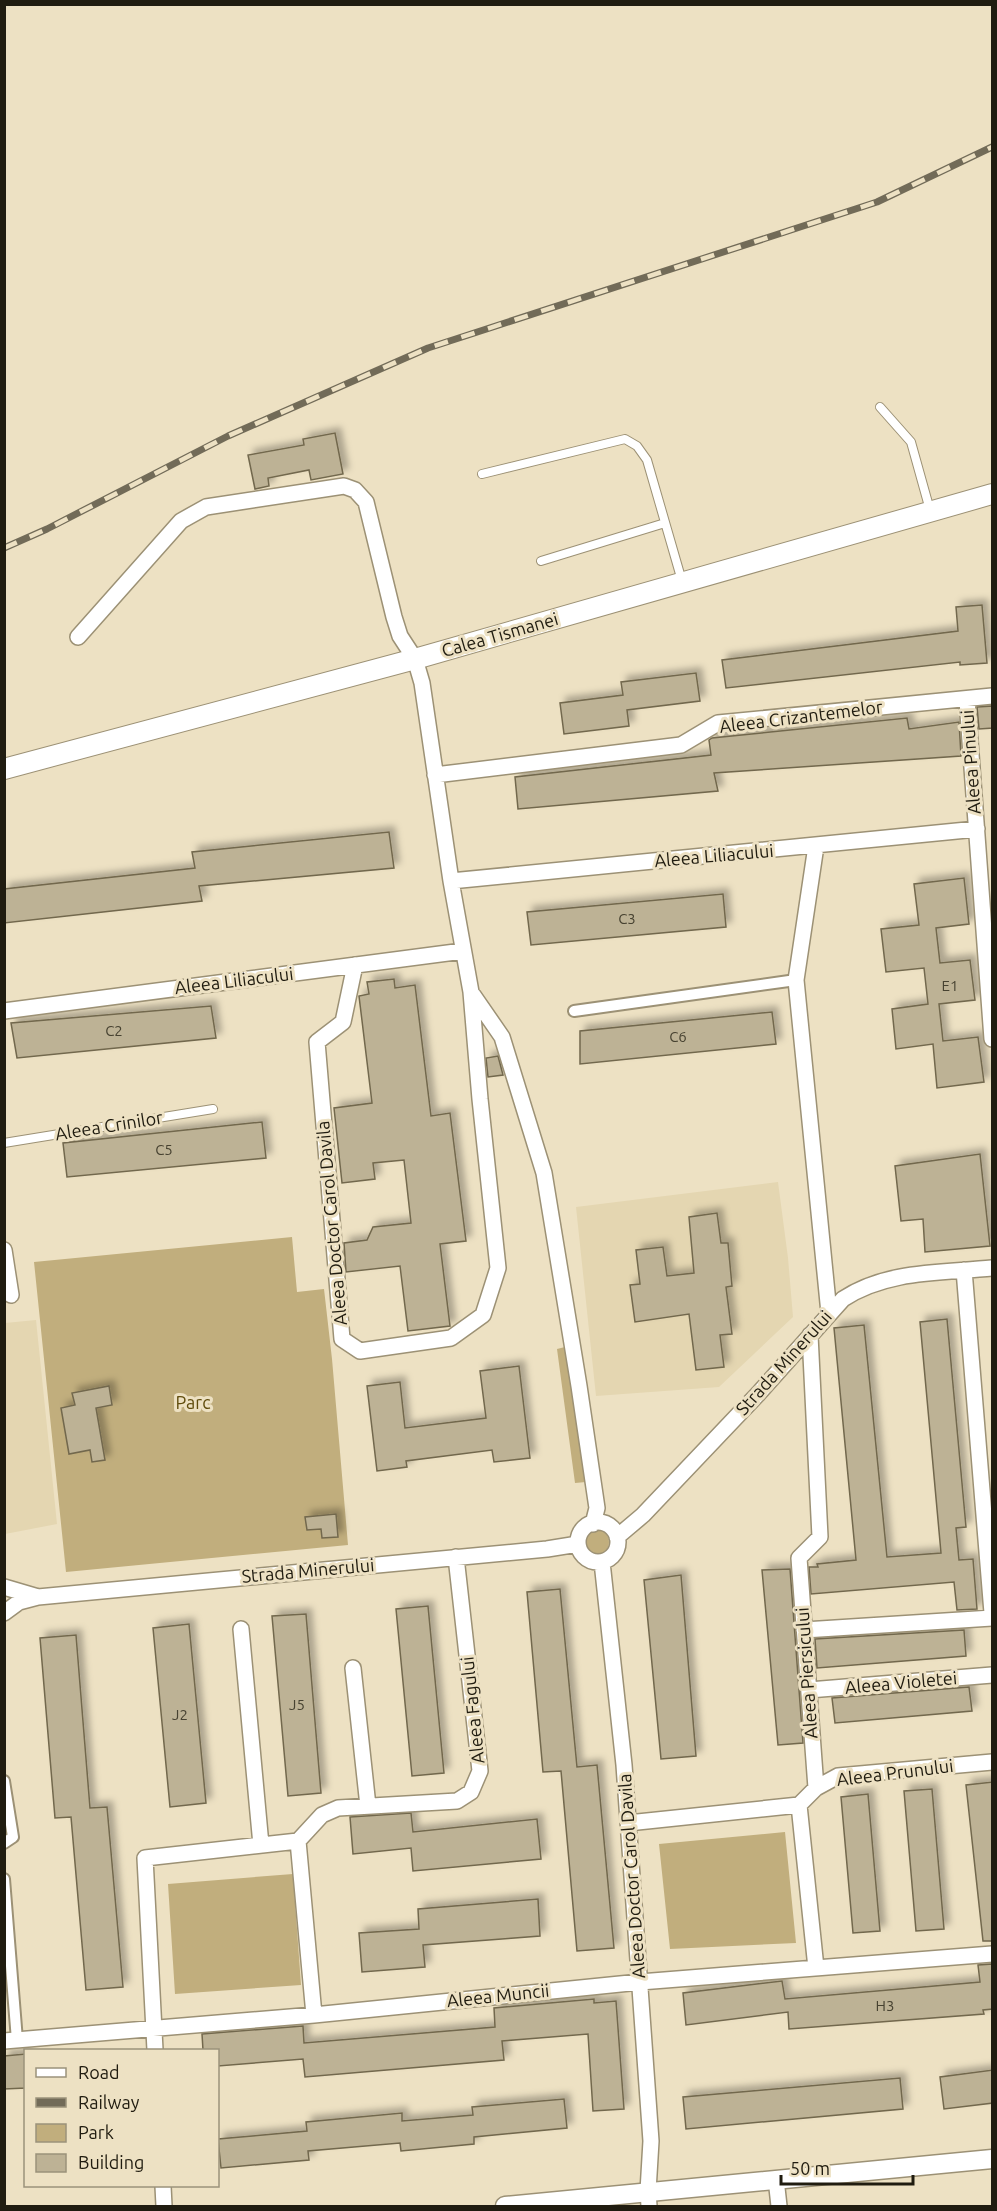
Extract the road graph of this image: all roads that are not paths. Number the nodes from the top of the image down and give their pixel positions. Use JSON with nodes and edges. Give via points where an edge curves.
{"nodes":[{"id":1,"x":880,"y":407,"type":"dead end"},
{"id":2,"x":482,"y":474,"type":"dead end"},
{"id":3,"x":993,"y":494,"type":"edge"},
{"id":4,"x":930,"y":512,"type":"junction"},
{"id":5,"x":665,"y":524,"type":"junction"},
{"id":6,"x":541,"y":561,"type":"dead end"},
{"id":7,"x":683,"y":582,"type":"junction"},
{"id":8,"x":78,"y":637,"type":"dead end"},
{"id":9,"x":415,"y":659,"type":"junction"},
{"id":10,"x":993,"y":696,"type":"edge"},
{"id":11,"x":967,"y":700,"type":"junction"},
{"id":12,"x":4,"y":769,"type":"edge"},
{"id":13,"x":435,"y":775,"type":"junction"},
{"id":14,"x":976,"y":829,"type":"junction"},
{"id":15,"x":816,"y":846,"type":"junction"},
{"id":16,"x":451,"y":881,"type":"junction"},
{"id":17,"x":463,"y":951,"type":"junction"},
{"id":18,"x":355,"y":965,"type":"junction"},
{"id":19,"x":796,"y":980,"type":"junction"},
{"id":20,"x":471,"y":992,"type":"junction"},
{"id":21,"x":4,"y":1011,"type":"edge"},
{"id":22,"x":574,"y":1011,"type":"dead end"},
{"id":23,"x":993,"y":1039,"type":"edge"},
{"id":24,"x":213,"y":1109,"type":"dead end"},
{"id":25,"x":4,"y":1143,"type":"edge"},
{"id":26,"x":4,"y":1250,"type":"edge"},
{"id":27,"x":993,"y":1268,"type":"edge"},
{"id":28,"x":964,"y":1270,"type":"junction"},
{"id":29,"x":11,"y":1295,"type":"dead end"},
{"id":30,"x":829,"y":1313,"type":"junction"},
{"id":31,"x":810,"y":1335,"type":"junction"},
{"id":32,"x":593,"y":1524,"type":"junction"},
{"id":33,"x":617,"y":1537,"type":"junction"},
{"id":34,"x":578,"y":1544,"type":"junction"},
{"id":35,"x":456,"y":1557,"type":"junction"},
{"id":36,"x":602,"y":1562,"type":"junction"},
{"id":37,"x":4,"y":1587,"type":"edge"},
{"id":38,"x":38,"y":1597,"type":"junction"},
{"id":39,"x":4,"y":1613,"type":"edge"},
{"id":40,"x":993,"y":1616,"type":"edge"},
{"id":41,"x":241,"y":1629,"type":"dead end"},
{"id":42,"x":804,"y":1630,"type":"junction"},
{"id":43,"x":353,"y":1668,"type":"dead end"},
{"id":44,"x":993,"y":1676,"type":"edge"},
{"id":45,"x":809,"y":1690,"type":"junction"},
{"id":46,"x":993,"y":1762,"type":"edge"},
{"id":47,"x":4,"y":1781,"type":"edge"},
{"id":48,"x":816,"y":1788,"type":"junction"},
{"id":49,"x":799,"y":1805,"type":"junction"},
{"id":50,"x":368,"y":1806,"type":"junction"},
{"id":51,"x":628,"y":1823,"type":"junction"},
{"id":52,"x":298,"y":1841,"type":"junction"},
{"id":53,"x":4,"y":1843,"type":"edge"},
{"id":54,"x":261,"y":1845,"type":"junction"},
{"id":55,"x":4,"y":1879,"type":"edge"},
{"id":56,"x":993,"y":1954,"type":"edge"},
{"id":57,"x":816,"y":1968,"type":"junction"},
{"id":58,"x":640,"y":1982,"type":"junction"},
{"id":59,"x":314,"y":2015,"type":"junction"},
{"id":60,"x":154,"y":2029,"type":"junction"},
{"id":61,"x":11,"y":2040,"type":"edge"},
{"id":62,"x":155,"y":2049,"type":"edge"},
{"id":63,"x":993,"y":2159,"type":"edge"},
{"id":64,"x":776,"y":2179,"type":"junction"},
{"id":65,"x":163,"y":2187,"type":"edge"},
{"id":66,"x":649,"y":2199,"type":"edge"},
{"id":67,"x":164,"y":2206,"type":"edge"},
{"id":68,"x":505,"y":2206,"type":"edge"},
{"id":69,"x":779,"y":2206,"type":"edge"}],
"edges":[{"from":1,"to":4,"type":"lane","via":[[911,442]]},
{"from":2,"to":5,"type":"lane","via":[[625,439],[637,446],[647,460]]},
{"from":3,"to":4,"type":"main road","name":"Calea Tismanei"},
{"from":4,"to":7,"type":"main road","name":"Calea Tismanei"},
{"from":5,"to":6,"type":"lane"},
{"from":5,"to":7,"type":"lane"},
{"from":7,"to":9,"type":"main road","name":"Calea Tismanei"},
{"from":8,"to":9,"type":"street","name":"Aleea Doctor Carol Davila","via":[[181,521],[206,507],[344,486],[356,490],[366,502],[394,617],[400,636]]},
{"from":9,"to":12,"type":"main road","name":"Calea Tismanei"},
{"from":9,"to":13,"type":"street","name":"Aleea Doctor Carol Davila"},
{"from":10,"to":11,"type":"street","name":"Aleea Crizantemelor"},
{"from":11,"to":13,"type":"street","name":"Aleea Crizantemelor","via":[[718,723],[681,745]]},
{"from":11,"to":14,"type":"street","name":"Aleea Pinului"},
{"from":13,"to":16,"type":"street","name":"Aleea Doctor Carol Davila"},
{"from":14,"to":15,"type":"street","name":"Aleea Liliacului"},
{"from":14,"to":23,"type":"street","name":"Aleea Pinului"},
{"from":15,"to":16,"type":"street","name":"Aleea Liliacului"},
{"from":15,"to":19,"type":"street"},
{"from":16,"to":17,"type":"street","name":"Aleea Doctor Carol Davila"},
{"from":17,"to":18,"type":"street","name":"Aleea Liliacului"},
{"from":17,"to":20,"type":"street","name":"Aleea Doctor Carol Davila"},
{"from":18,"to":20,"type":"street","name":"Aleea Doctor Carol Davila","via":[[343,1022],[317,1042],[342,1339],[360,1351],[451,1338],[483,1315],[498,1268]]},
{"from":18,"to":21,"type":"street","name":"Aleea Liliacului"},
{"from":19,"to":22,"type":"street"},
{"from":19,"to":30,"type":"street"},
{"from":20,"to":32,"type":"street","name":"Aleea Doctor Carol Davila","via":[[502,1037],[544,1173],[597,1508]]},
{"from":24,"to":25,"type":"lane","name":"Aleea Crinilor"},
{"from":26,"to":29,"type":"street"},
{"from":27,"to":28,"type":"street","name":"Strada Minerului"},
{"from":28,"to":30,"type":"street","name":"Strada Minerului","via":[[879,1281],[843,1299]]},
{"from":28,"to":40,"type":"street"},
{"from":30,"to":31,"type":"street","name":"Strada Minerului"},
{"from":31,"to":33,"type":"street","name":"Strada Minerului","via":[[643,1515]]},
{"from":31,"to":42,"type":"street","name":"Aleea Piersicului","via":[[820,1537],[799,1558]]},
{"from":32,"to":33,"type":"street","via":[[609,1526]]},
{"from":32,"to":34,"type":"street","via":[[584,1529]]},
{"from":33,"to":36,"type":"street","via":[[613,1556]]},
{"from":34,"to":35,"type":"street","name":"Strada Minerului"},
{"from":34,"to":36,"type":"street","via":[[586,1559]]},
{"from":35,"to":38,"type":"street","name":"Strada Minerului"},
{"from":35,"to":50,"type":"street","name":"Aleea Fagului","via":[[480,1771],[471,1792],[457,1801]]},
{"from":36,"to":51,"type":"street","name":"Aleea Doctor Carol Davila"},
{"from":37,"to":38,"type":"street","name":"Strada Minerului"},
{"from":38,"to":39,"type":"street","name":"Strada Minerului","via":[[19,1602]]},
{"from":40,"to":42,"type":"street"},
{"from":41,"to":54,"type":"street"},
{"from":42,"to":45,"type":"street","name":"Aleea Piersicului"},
{"from":43,"to":50,"type":"street"},
{"from":44,"to":45,"type":"street","name":"Aleea Violetei"},
{"from":45,"to":48,"type":"street","name":"Aleea Piersicului"},
{"from":46,"to":48,"type":"street","name":"Aleea Prunului","via":[[838,1776]]},
{"from":47,"to":53,"type":"street","via":[[13,1837]]},
{"from":48,"to":49,"type":"street","name":"Aleea Prunului"},
{"from":49,"to":51,"type":"street"},
{"from":49,"to":57,"type":"street"},
{"from":50,"to":52,"type":"street","name":"Aleea Fagului","via":[[338,1808],[322,1815]]},
{"from":51,"to":58,"type":"street","name":"Aleea Doctor Carol Davila"},
{"from":52,"to":54,"type":"street"},
{"from":52,"to":59,"type":"street"},
{"from":54,"to":60,"type":"street","via":[[145,1858]]},
{"from":55,"to":61,"type":"street"},
{"from":56,"to":57,"type":"street","name":"Aleea Muncii"},
{"from":57,"to":58,"type":"street","name":"Aleea Muncii"},
{"from":58,"to":59,"type":"street","name":"Aleea Muncii"},
{"from":58,"to":66,"type":"street","name":"Aleea Doctor Carol Davila","via":[[651,2141]]},
{"from":59,"to":60,"type":"street","name":"Aleea Muncii"},
{"from":60,"to":61,"type":"street","name":"Aleea Muncii"},
{"from":60,"to":62,"type":"street"},
{"from":63,"to":64,"type":"street"},
{"from":64,"to":66,"type":"street"},
{"from":64,"to":69,"type":"street"},
{"from":65,"to":67,"type":"street"},
{"from":66,"to":68,"type":"street"}]}
